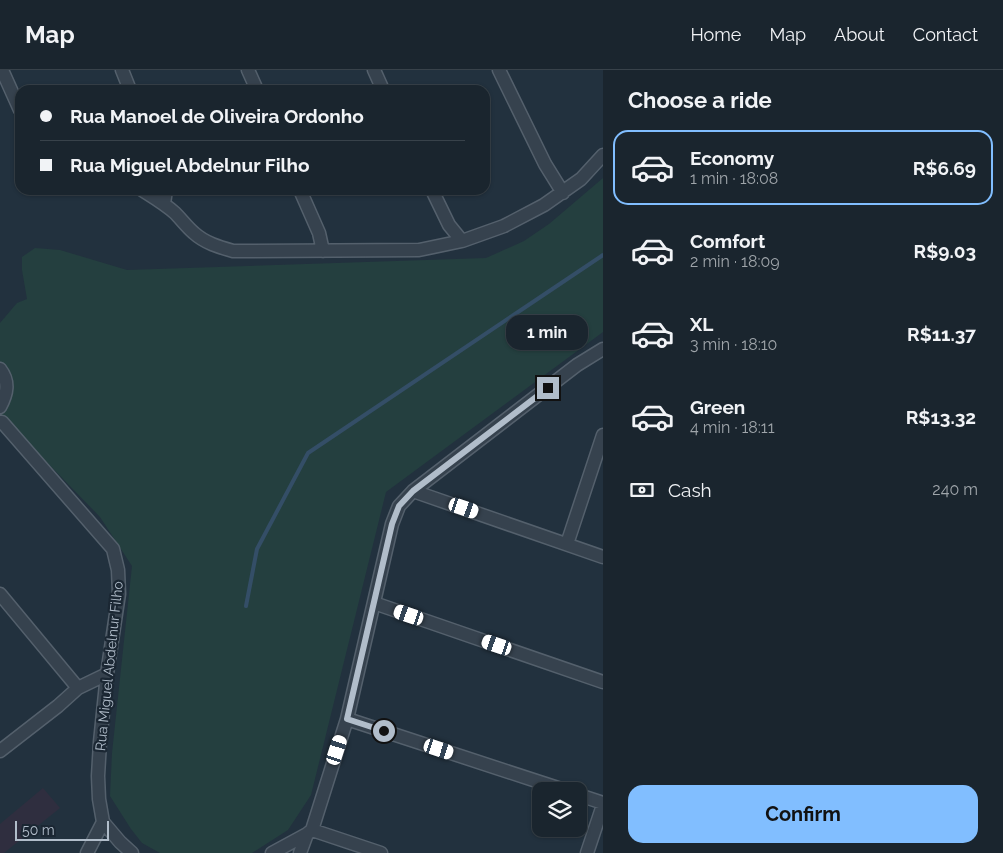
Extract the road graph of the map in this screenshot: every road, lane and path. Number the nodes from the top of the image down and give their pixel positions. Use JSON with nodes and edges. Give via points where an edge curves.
{"nodes":[{"id":1,"x":2,"y":70,"type":"edge"},
{"id":2,"x":122,"y":70,"type":"edge"},
{"id":3,"x":248,"y":70,"type":"edge"},
{"id":4,"x":374,"y":70,"type":"edge"},
{"id":5,"x":499,"y":70,"type":"edge"},
{"id":6,"x":128,"y":85,"type":"edge"},
{"id":7,"x":255,"y":85,"type":"edge"},
{"id":8,"x":381,"y":85,"type":"edge"},
{"id":9,"x":15,"y":99,"type":"edge"},
{"id":10,"x":603,"y":155,"type":"edge"},
{"id":11,"x":563,"y":192,"type":"junction"},
{"id":12,"x":150,"y":195,"type":"edge"},
{"id":13,"x":165,"y":195,"type":"edge"},
{"id":14,"x":302,"y":195,"type":"edge"},
{"id":15,"x":434,"y":195,"type":"edge"},
{"id":16,"x":164,"y":204,"type":"junction"},
{"id":17,"x":462,"y":242,"type":"junction"},
{"id":18,"x":322,"y":251,"type":"junction"},
{"id":19,"x":603,"y":349,"type":"edge"},
{"id":20,"x":0,"y":369,"type":"edge"},
{"id":21,"x":0,"y":407,"type":"edge"},
{"id":22,"x":0,"y":422,"type":"edge"},
{"id":23,"x":603,"y":435,"type":"edge"},
{"id":24,"x":413,"y":491,"type":"junction"},
{"id":25,"x":567,"y":544,"type":"junction"},
{"id":26,"x":603,"y":557,"type":"edge"},
{"id":27,"x":0,"y":594,"type":"edge"},
{"id":28,"x":374,"y":602,"type":"junction"},
{"id":29,"x":107,"y":674,"type":"junction"},
{"id":30,"x":603,"y":682,"type":"edge"},
{"id":31,"x":78,"y":688,"type":"junction"},
{"id":32,"x":347,"y":719,"type":"junction"},
{"id":33,"x":0,"y":751,"type":"edge"},
{"id":34,"x":540,"y":782,"type":"edge"},
{"id":35,"x":587,"y":798,"type":"edge"},
{"id":36,"x":603,"y":804,"type":"edge"},
{"id":37,"x":103,"y":822,"type":"junction"},
{"id":38,"x":310,"y":832,"type":"junction"},
{"id":39,"x":117,"y":847,"type":"edge"},
{"id":40,"x":87,"y":853,"type":"edge"},
{"id":41,"x":132,"y":853,"type":"edge"},
{"id":42,"x":272,"y":853,"type":"edge"},
{"id":43,"x":300,"y":853,"type":"edge"},
{"id":44,"x":381,"y":853,"type":"edge"},
{"id":45,"x":587,"y":853,"type":"edge"}],
"edges":[{"from":1,"to":9,"type":"street"},
{"from":2,"to":6,"type":"street"},
{"from":3,"to":7,"type":"street"},
{"from":4,"to":8,"type":"street"},
{"from":5,"to":11,"type":"street","via":[[545,164]]},
{"from":10,"to":11,"type":"street"},
{"from":11,"to":17,"type":"street","via":[[518,220]]},
{"from":12,"to":16,"type":"street"},
{"from":13,"to":16,"type":"street"},
{"from":14,"to":18,"type":"street","via":[[319,233]]},
{"from":15,"to":17,"type":"street","via":[[449,225]]},
{"from":16,"to":18,"type":"street","via":[[204,240],[233,251]]},
{"from":17,"to":18,"type":"street","via":[[418,250]]},
{"from":19,"to":24,"type":"street","via":[[577,365]]},
{"from":20,"to":21,"type":"street","via":[[7,391]]},
{"from":22,"to":29,"type":"street","name":"Rua Miguel Abdelnur Filho","via":[[113,549],[119,594]]},
{"from":23,"to":25,"type":"street"},
{"from":24,"to":25,"type":"street"},
{"from":24,"to":28,"type":"street","via":[[399,506],[392,524]]},
{"from":25,"to":26,"type":"street"},
{"from":27,"to":31,"type":"street"},
{"from":28,"to":30,"type":"street"},
{"from":28,"to":32,"type":"street"},
{"from":29,"to":31,"type":"street"},
{"from":29,"to":37,"type":"street","name":"Rua Miguel Abdelnur Filho","via":[[98,776],[98,800]]},
{"from":31,"to":33,"type":"street"},
{"from":32,"to":34,"type":"street"},
{"from":32,"to":38,"type":"street"},
{"from":35,"to":36,"type":"street"},
{"from":36,"to":45,"type":"street"},
{"from":37,"to":39,"type":"street","name":"Rua Miguel Abdelnur Filho"},
{"from":37,"to":40,"type":"street"},
{"from":38,"to":42,"type":"street"},
{"from":38,"to":43,"type":"street"},
{"from":38,"to":44,"type":"street"},
{"from":39,"to":41,"type":"street","name":"Rua Miguel Abdelnur Filho"}]}
